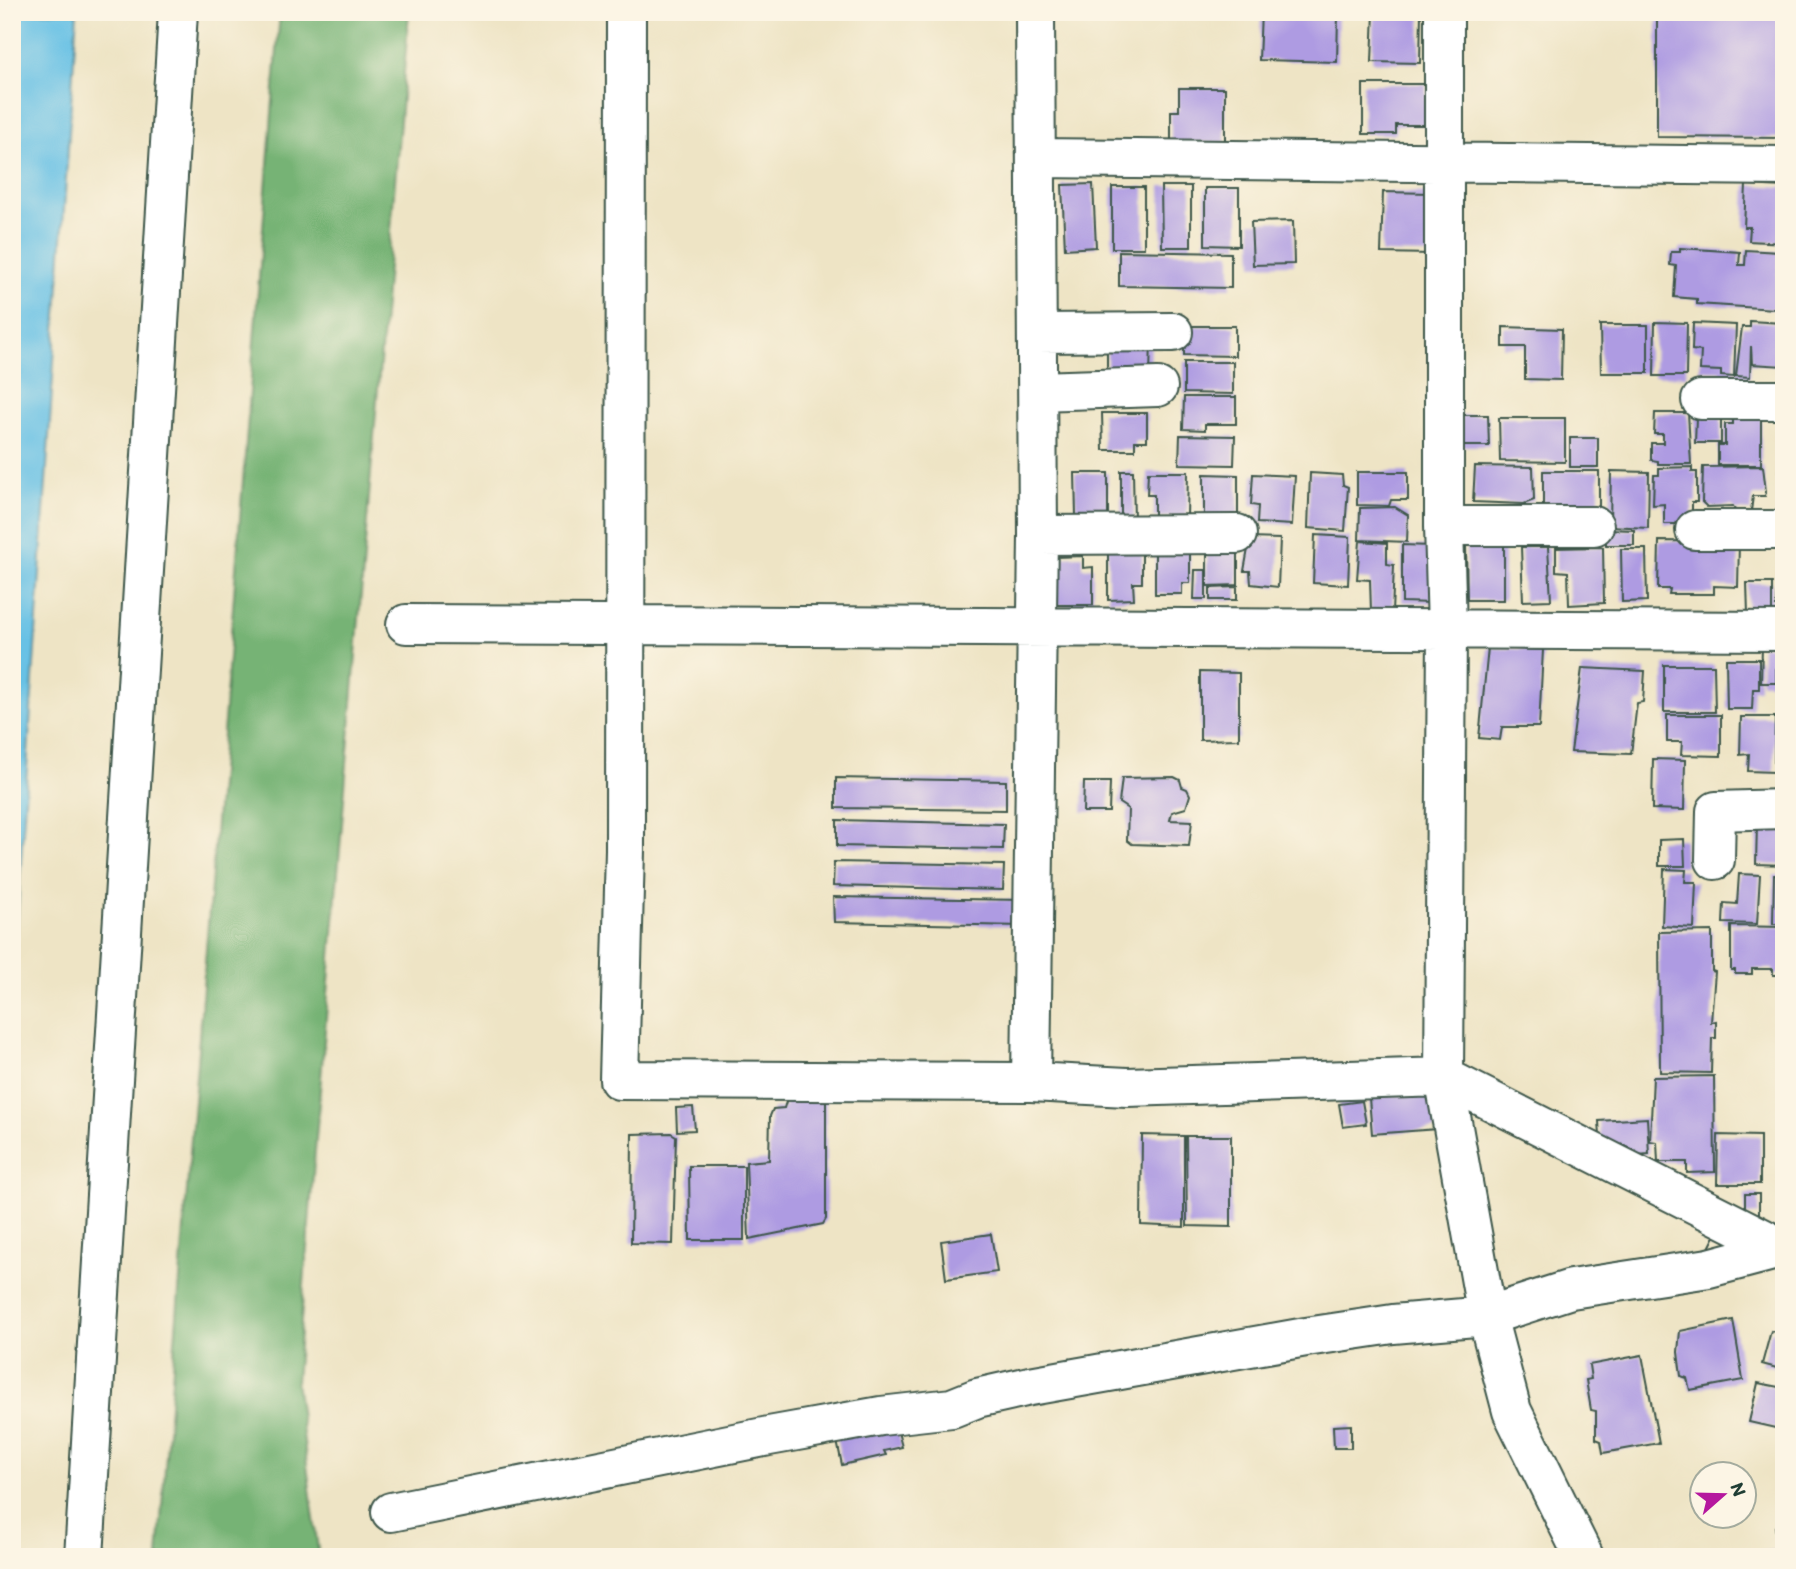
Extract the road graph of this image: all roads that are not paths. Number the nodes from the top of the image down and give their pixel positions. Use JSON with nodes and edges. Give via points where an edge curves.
{"nodes":[{"id":1,"x":178,"y":12,"type":"edge"},
{"id":2,"x":626,"y":12,"type":"edge"},
{"id":3,"x":1035,"y":12,"type":"edge"},
{"id":4,"x":1444,"y":12,"type":"edge"},
{"id":5,"x":1037,"y":158,"type":"junction"},
{"id":6,"x":1443,"y":162,"type":"junction"},
{"id":7,"x":1784,"y":166,"type":"edge"},
{"id":8,"x":1173,"y":332,"type":"dead end"},
{"id":9,"x":1037,"y":333,"type":"junction"},
{"id":10,"x":1158,"y":387,"type":"dead end"},
{"id":11,"x":1038,"y":391,"type":"junction"},
{"id":12,"x":1784,"y":400,"type":"edge"},
{"id":13,"x":1702,"y":401,"type":"dead end"},
{"id":14,"x":1444,"y":526,"type":"junction"},
{"id":15,"x":1594,"y":526,"type":"dead end"},
{"id":16,"x":1695,"y":530,"type":"dead end"},
{"id":17,"x":1784,"y":530,"type":"edge"},
{"id":18,"x":1237,"y":534,"type":"dead end"},
{"id":19,"x":1038,"y":535,"type":"junction"},
{"id":20,"x":623,"y":623,"type":"junction"},
{"id":21,"x":406,"y":624,"type":"dead end"},
{"id":22,"x":1037,"y":629,"type":"junction"},
{"id":23,"x":1447,"y":629,"type":"junction"},
{"id":24,"x":1784,"y":631,"type":"edge"},
{"id":25,"x":1784,"y":808,"type":"edge"},
{"id":26,"x":1714,"y":860,"type":"dead end"},
{"id":27,"x":1444,"y":1077,"type":"junction"},
{"id":28,"x":1031,"y":1082,"type":"junction"},
{"id":29,"x":1783,"y":1248,"type":"edge"},
{"id":30,"x":1487,"y":1316,"type":"junction"},
{"id":31,"x":391,"y":1512,"type":"dead end"},
{"id":32,"x":84,"y":1557,"type":"edge"},
{"id":33,"x":1584,"y":1557,"type":"edge"}],
"edges":[{"from":1,"to":32,"type":"street"},
{"from":2,"to":20,"type":"street"},
{"from":3,"to":5,"type":"street"},
{"from":4,"to":6,"type":"street"},
{"from":5,"to":6,"type":"street"},
{"from":5,"to":9,"type":"street"},
{"from":6,"to":7,"type":"street"},
{"from":6,"to":14,"type":"street"},
{"from":8,"to":9,"type":"street"},
{"from":9,"to":11,"type":"street"},
{"from":10,"to":11,"type":"street"},
{"from":11,"to":19,"type":"street"},
{"from":12,"to":13,"type":"street"},
{"from":14,"to":15,"type":"street"},
{"from":14,"to":23,"type":"street"},
{"from":16,"to":17,"type":"street"},
{"from":18,"to":19,"type":"street"},
{"from":19,"to":22,"type":"street"},
{"from":20,"to":21,"type":"street"},
{"from":20,"to":22,"type":"street"},
{"from":20,"to":28,"type":"street","via":[[625,850],[619,1080]]},
{"from":22,"to":23,"type":"street"},
{"from":22,"to":28,"type":"street"},
{"from":23,"to":24,"type":"street"},
{"from":23,"to":27,"type":"street"},
{"from":25,"to":26,"type":"street","via":[[1716,811]]},
{"from":27,"to":28,"type":"street","via":[[1127,1087]]},
{"from":27,"to":29,"type":"street"},
{"from":27,"to":30,"type":"street"},
{"from":29,"to":30,"type":"street","via":[[1709,1268],[1571,1289]]},
{"from":30,"to":31,"type":"street","via":[[1306,1337],[1030,1386],[952,1408],[769,1436]]},
{"from":30,"to":33,"type":"street","via":[[1513,1411]]}]}
